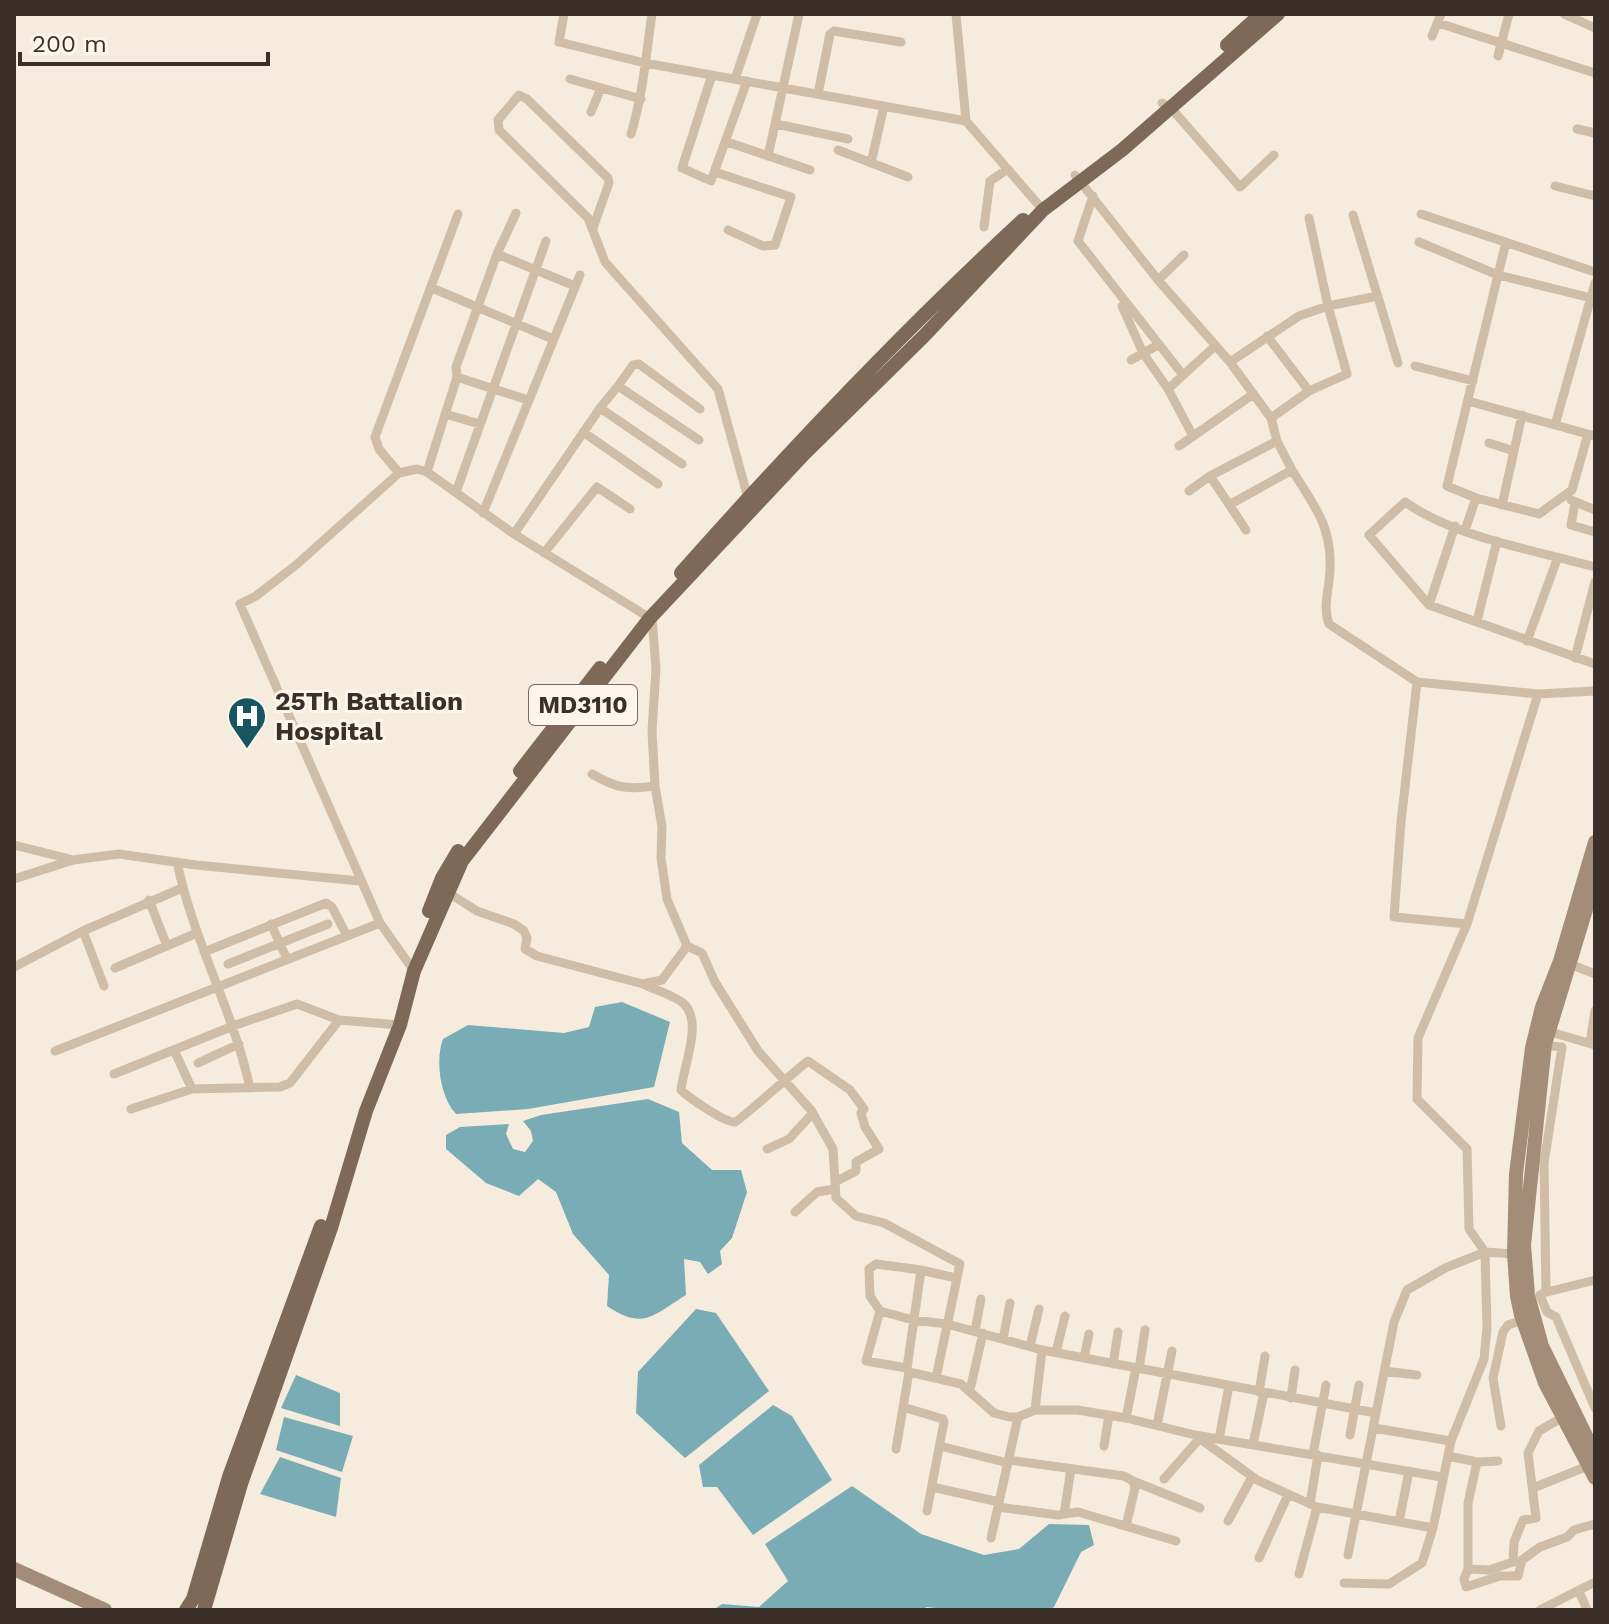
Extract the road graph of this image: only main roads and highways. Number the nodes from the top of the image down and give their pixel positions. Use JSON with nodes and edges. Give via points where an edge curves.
{"nodes":[{"id":1,"x":1261,"y":14,"type":"edge"},
{"id":2,"x":1278,"y":14,"type":"edge"},
{"id":3,"x":1166,"y":106,"type":"junction"},
{"id":4,"x":1041,"y":207,"type":"junction"},
{"id":5,"x":649,"y":617,"type":"junction"},
{"id":6,"x":1595,"y":842,"type":"edge"},
{"id":7,"x":1595,"y":880,"type":"edge"},
{"id":8,"x":1565,"y":963,"type":"junction"},
{"id":9,"x":412,"y":969,"type":"junction"},
{"id":10,"x":396,"y":1025,"type":"junction"},
{"id":11,"x":1541,"y":1038,"type":"junction"},
{"id":12,"x":1593,"y":1466,"type":"edge"},
{"id":13,"x":14,"y":1569,"type":"edge"},
{"id":14,"x":105,"y":1610,"type":"edge"},
{"id":15,"x":186,"y":1610,"type":"edge"},
{"id":16,"x":204,"y":1610,"type":"edge"}],
"edges":[{"from":1,"to":3,"type":"main road","number":"MD3110"},
{"from":2,"to":3,"type":"main road","number":"MD3110"},
{"from":3,"to":4,"type":"main road","number":"MD3110"},
{"from":4,"to":5,"type":"main road","number":"MD3110","via":[[935,325]]},
{"from":4,"to":5,"type":"main road","number":"MD3110","via":[[957,281],[821,420]]},
{"from":5,"to":9,"type":"main road","number":"MD3110","via":[[462,861]]},
{"from":5,"to":9,"type":"main road","number":"MD3110","via":[[576,698],[457,852],[442,878]]},
{"from":6,"to":8,"type":"main road"},
{"from":7,"to":8,"type":"main road"},
{"from":8,"to":11,"type":"main road"},
{"from":9,"to":10,"type":"main road","number":"MD3110"},
{"from":10,"to":15,"type":"main road","number":"MD3110","via":[[229,1477]]},
{"from":10,"to":16,"type":"main road","number":"MD3110","via":[[241,1484]]},
{"from":11,"to":12,"type":"main road","via":[[1524,1245],[1538,1294],[1542,1346]]},
{"from":11,"to":12,"type":"main road","via":[[1516,1174],[1517,1296],[1545,1383]]},
{"from":13,"to":14,"type":"main road"}]}
